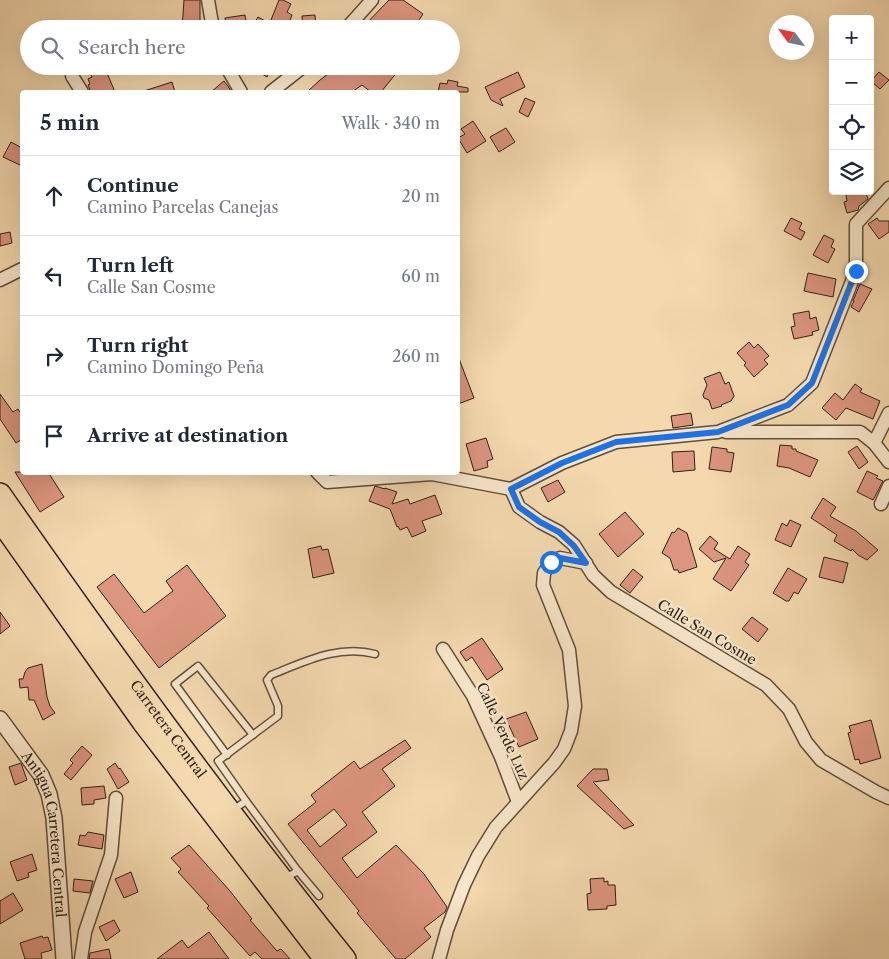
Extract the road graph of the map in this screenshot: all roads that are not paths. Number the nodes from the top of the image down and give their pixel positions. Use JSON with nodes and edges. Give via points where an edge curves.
{"nodes":[{"id":1,"x":208,"y":0,"type":"edge"},
{"id":2,"x":372,"y":0,"type":"edge"},
{"id":3,"x":211,"y":20,"type":"edge"},
{"id":4,"x":354,"y":20,"type":"edge"},
{"id":5,"x":231,"y":75,"type":"edge"},
{"id":6,"x":293,"y":75,"type":"edge"},
{"id":7,"x":72,"y":76,"type":"dead end"},
{"id":8,"x":81,"y":90,"type":"edge"},
{"id":9,"x":240,"y":90,"type":"edge"},
{"id":10,"x":274,"y":90,"type":"edge"},
{"id":11,"x":889,"y":188,"type":"edge"},
{"id":12,"x":20,"y":270,"type":"edge"},
{"id":13,"x":0,"y":280,"type":"edge"},
{"id":14,"x":889,"y":413,"type":"edge"},
{"id":15,"x":718,"y":432,"type":"junction"},
{"id":16,"x":874,"y":443,"type":"junction"},
{"id":17,"x":889,"y":462,"type":"edge"},
{"id":18,"x":320,"y":475,"type":"edge"},
{"id":19,"x":419,"y":475,"type":"edge"},
{"id":20,"x":437,"y":475,"type":"edge"},
{"id":21,"x":889,"y":486,"type":"edge"},
{"id":22,"x":511,"y":489,"type":"junction"},
{"id":23,"x":0,"y":494,"type":"edge"},
{"id":24,"x":881,"y":504,"type":"dead end"},
{"id":25,"x":0,"y":520,"type":"edge"},
{"id":26,"x":586,"y":563,"type":"junction"},
{"id":27,"x":443,"y":649,"type":"dead end"},
{"id":28,"x":375,"y":654,"type":"dead end"},
{"id":29,"x":0,"y":719,"type":"edge"},
{"id":30,"x":253,"y":735,"type":"junction"},
{"id":31,"x":227,"y":755,"type":"junction"},
{"id":32,"x":116,"y":798,"type":"dead end"},
{"id":33,"x":889,"y":798,"type":"edge"},
{"id":34,"x":518,"y":802,"type":"junction"},
{"id":35,"x":238,"y":806,"type":"junction"},
{"id":36,"x":290,"y":875,"type":"junction"},
{"id":37,"x":319,"y":896,"type":"dead end"},
{"id":38,"x":64,"y":959,"type":"edge"},
{"id":39,"x":81,"y":959,"type":"edge"},
{"id":40,"x":325,"y":959,"type":"edge"},
{"id":41,"x":344,"y":959,"type":"edge"},
{"id":42,"x":439,"y":959,"type":"edge"}],
"edges":[{"from":1,"to":3,"type":"street"},
{"from":2,"to":4,"type":"street"},
{"from":5,"to":9,"type":"street"},
{"from":6,"to":10,"type":"street"},
{"from":7,"to":8,"type":"street"},
{"from":11,"to":15,"type":"street","via":[[856,224],[856,271],[812,383],[788,405]]},
{"from":12,"to":13,"type":"street"},
{"from":14,"to":16,"type":"street"},
{"from":15,"to":16,"type":"street","via":[[860,432]]},
{"from":15,"to":22,"type":"street","via":[[616,442],[562,463]]},
{"from":16,"to":17,"type":"street"},
{"from":18,"to":19,"type":"street","via":[[327,482]]},
{"from":20,"to":22,"type":"street"},
{"from":21,"to":24,"type":"street"},
{"from":22,"to":26,"type":"street","name":"Calle San Cosme","via":[[519,507],[559,532]]},
{"from":23,"to":35,"type":"highway","name":"Carretera Central","via":[[157,714]]},
{"from":25,"to":40,"type":"highway","name":"Carretera Central","via":[[143,722]]},
{"from":26,"to":33,"type":"street","name":"Calle San Cosme","via":[[593,575],[611,592],[766,685],[789,709],[806,742],[821,760]]},
{"from":26,"to":34,"type":"street","via":[[560,558],[551,562],[544,573],[544,585],[569,650],[574,706],[571,731],[564,749]]},
{"from":27,"to":34,"type":"street","name":"Calle Verde Luz","via":[[473,696]]},
{"from":28,"to":30,"type":"lane","via":[[362,650],[327,654],[271,674],[267,680],[278,706],[278,716]]},
{"from":29,"to":38,"type":"street","name":"Antigua Carretera Central","via":[[41,776],[48,794],[54,818]]},
{"from":30,"to":31,"type":"lane"},
{"from":30,"to":31,"type":"lane","via":[[198,666],[175,684]]},
{"from":31,"to":35,"type":"lane","via":[[218,761]]},
{"from":32,"to":39,"type":"street","via":[[111,855],[85,932]]},
{"from":34,"to":42,"type":"street","via":[[496,827],[478,856],[446,930]]},
{"from":35,"to":36,"type":"highway","name":"Carretera Central"},
{"from":36,"to":37,"type":"lane"},
{"from":36,"to":41,"type":"highway","name":"Carretera Central"}]}
